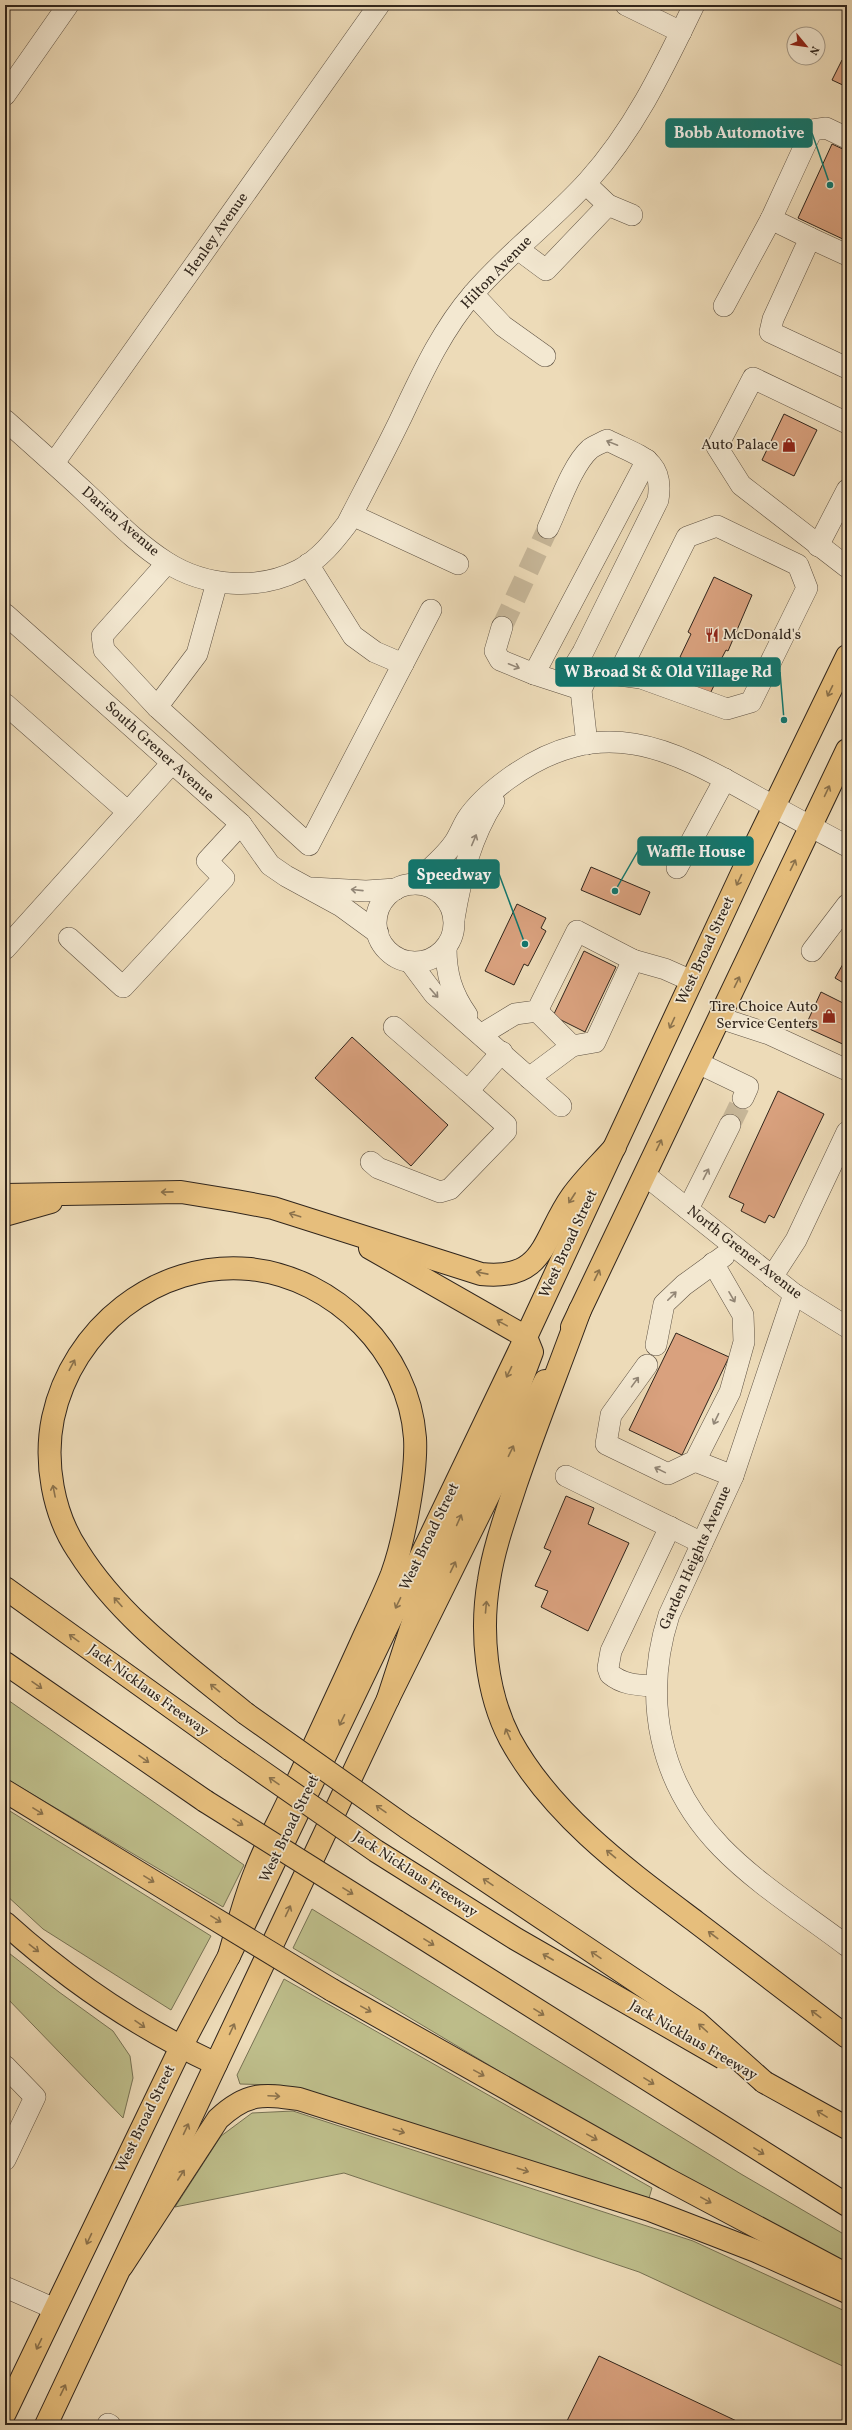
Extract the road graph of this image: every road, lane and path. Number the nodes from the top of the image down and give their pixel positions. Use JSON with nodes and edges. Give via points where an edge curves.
{"nodes":[{"id":1,"x":68,"y":5,"type":"edge"},
{"id":2,"x":379,"y":5,"type":"edge"},
{"id":3,"x":626,"y":5,"type":"edge"},
{"id":4,"x":694,"y":5,"type":"edge"},
{"id":5,"x":681,"y":32,"type":"junction"},
{"id":6,"x":5,"y":95,"type":"edge"},
{"id":7,"x":847,"y":138,"type":"edge"},
{"id":8,"x":586,"y":184,"type":"junction"},
{"id":9,"x":608,"y":205,"type":"junction"},
{"id":10,"x":632,"y":215,"type":"dead end"},
{"id":11,"x":771,"y":219,"type":"junction"},
{"id":12,"x":810,"y":238,"type":"junction"},
{"id":13,"x":519,"y":250,"type":"junction"},
{"id":14,"x":847,"y":255,"type":"edge"},
{"id":15,"x":473,"y":294,"type":"junction"},
{"id":16,"x":724,"y":306,"type":"dead end"},
{"id":17,"x":545,"y":356,"type":"dead end"},
{"id":18,"x":847,"y":368,"type":"edge"},
{"id":19,"x":5,"y":420,"type":"edge"},
{"id":20,"x":847,"y":423,"type":"edge"},
{"id":21,"x":647,"y":460,"type":"junction"},
{"id":22,"x":54,"y":463,"type":"junction"},
{"id":23,"x":847,"y":490,"type":"edge"},
{"id":24,"x":352,"y":515,"type":"junction"},
{"id":25,"x":548,"y":528,"type":"tunnel mouth"},
{"id":26,"x":818,"y":546,"type":"junction"},
{"id":27,"x":167,"y":563,"type":"junction"},
{"id":28,"x":308,"y":564,"type":"junction"},
{"id":29,"x":458,"y":564,"type":"dead end"},
{"id":30,"x":847,"y":567,"type":"edge"},
{"id":31,"x":217,"y":582,"type":"junction"},
{"id":32,"x":254,"y":584,"type":"joint"},
{"id":33,"x":431,"y":610,"type":"dead end"},
{"id":34,"x":5,"y":614,"type":"edge"},
{"id":35,"x":502,"y":628,"type":"tunnel mouth"},
{"id":36,"x":847,"y":656,"type":"edge"},
{"id":37,"x":404,"y":664,"type":"junction"},
{"id":38,"x":534,"y":674,"type":"junction"},
{"id":39,"x":618,"y":675,"type":"junction"},
{"id":40,"x":573,"y":687,"type":"junction"},
{"id":41,"x":5,"y":704,"type":"edge"},
{"id":42,"x":157,"y":707,"type":"junction"},
{"id":43,"x":587,"y":744,"type":"junction"},
{"id":44,"x":847,"y":750,"type":"edge"},
{"id":45,"x":172,"y":763,"type":"junction"},
{"id":46,"x":508,"y":779,"type":"junction"},
{"id":47,"x":725,"y":779,"type":"junction"},
{"id":48,"x":774,"y":807,"type":"junction"},
{"id":49,"x":128,"y":812,"type":"junction"},
{"id":50,"x":241,"y":824,"type":"junction"},
{"id":51,"x":811,"y":826,"type":"junction"},
{"id":52,"x":847,"y":846,"type":"edge"},
{"id":53,"x":677,"y":868,"type":"dead end"},
{"id":54,"x":404,"y":887,"type":"junction"},
{"id":55,"x":311,"y":888,"type":"junction"},
{"id":56,"x":847,"y":905,"type":"edge"},
{"id":57,"x":454,"y":919,"type":"junction"},
{"id":58,"x":378,"y":933,"type":"junction"},
{"id":59,"x":69,"y":938,"type":"dead end"},
{"id":60,"x":446,"y":948,"type":"junction"},
{"id":61,"x":5,"y":949,"type":"edge"},
{"id":62,"x":812,"y":951,"type":"dead end"},
{"id":63,"x":633,"y":960,"type":"junction"},
{"id":64,"x":410,"y":962,"type":"junction"},
{"id":65,"x":692,"y":981,"type":"junction"},
{"id":66,"x":537,"y":1010,"type":"junction"},
{"id":67,"x":720,"y":1018,"type":"junction"},
{"id":68,"x":394,"y":1027,"type":"dead end"},
{"id":69,"x":482,"y":1034,"type":"junction"},
{"id":70,"x":572,"y":1046,"type":"junction"},
{"id":71,"x":502,"y":1052,"type":"junction"},
{"id":72,"x":698,"y":1063,"type":"junction"},
{"id":73,"x":847,"y":1070,"type":"edge"},
{"id":74,"x":529,"y":1078,"type":"junction"},
{"id":75,"x":468,"y":1091,"type":"junction"},
{"id":76,"x":743,"y":1098,"type":"tunnel mouth"},
{"id":77,"x":561,"y":1106,"type":"dead end"},
{"id":78,"x":730,"y":1125,"type":"tunnel mouth"},
{"id":79,"x":847,"y":1132,"type":"edge"},
{"id":80,"x":615,"y":1147,"type":"junction"},
{"id":81,"x":372,"y":1162,"type":"dead end"},
{"id":82,"x":644,"y":1175,"type":"junction"},
{"id":83,"x":81,"y":1193,"type":"junction"},
{"id":84,"x":5,"y":1195,"type":"edge"},
{"id":85,"x":688,"y":1209,"type":"junction"},
{"id":86,"x":5,"y":1215,"type":"edge"},
{"id":87,"x":332,"y":1227,"type":"junction"},
{"id":88,"x":736,"y":1247,"type":"junction"},
{"id":89,"x":713,"y":1263,"type":"junction"},
{"id":90,"x":772,"y":1277,"type":"junction"},
{"id":91,"x":794,"y":1294,"type":"junction"},
{"id":92,"x":580,"y":1310,"type":"junction"},
{"id":93,"x":847,"y":1327,"type":"edge"},
{"id":94,"x":526,"y":1337,"type":"junction"},
{"id":95,"x":656,"y":1345,"type":"dead end"},
{"id":96,"x":647,"y":1365,"type":"dead end"},
{"id":97,"x":695,"y":1462,"type":"junction"},
{"id":98,"x":566,"y":1476,"type":"dead end"},
{"id":99,"x":733,"y":1476,"type":"junction"},
{"id":100,"x":670,"y":1527,"type":"junction"},
{"id":101,"x":702,"y":1543,"type":"junction"},
{"id":102,"x":5,"y":1588,"type":"edge"},
{"id":103,"x":5,"y":1663,"type":"edge"},
{"id":104,"x":655,"y":1686,"type":"junction"},
{"id":105,"x":388,"y":1699,"type":"junction"},
{"id":106,"x":5,"y":1791,"type":"edge"},
{"id":107,"x":5,"y":1923,"type":"edge"},
{"id":108,"x":847,"y":1946,"type":"edge"},
{"id":109,"x":229,"y":1956,"type":"junction"},
{"id":110,"x":847,"y":2037,"type":"edge"},
{"id":111,"x":181,"y":2047,"type":"junction"},
{"id":112,"x":216,"y":2064,"type":"junction"},
{"id":113,"x":5,"y":2066,"type":"edge"},
{"id":114,"x":771,"y":2085,"type":"junction"},
{"id":115,"x":847,"y":2128,"type":"edge"},
{"id":116,"x":5,"y":2160,"type":"edge"},
{"id":117,"x":847,"y":2204,"type":"edge"},
{"id":118,"x":122,"y":2266,"type":"junction"},
{"id":119,"x":847,"y":2275,"type":"edge"},
{"id":120,"x":5,"y":2287,"type":"edge"},
{"id":121,"x":847,"y":2292,"type":"edge"},
{"id":122,"x":56,"y":2309,"type":"junction"},
{"id":123,"x":5,"y":2413,"type":"edge"},
{"id":124,"x":46,"y":2425,"type":"edge"}],
"edges":[{"from":1,"to":6,"type":"street"},
{"from":2,"to":22,"type":"street","name":"Henley Avenue"},
{"from":3,"to":5,"type":"street"},
{"from":4,"to":5,"type":"street","name":"Hilton Avenue"},
{"from":5,"to":8,"type":"street","name":"Hilton Avenue","via":[[660,77],[636,117]]},
{"from":7,"to":11,"type":"street","via":[[826,128],[812,130]]},
{"from":8,"to":9,"type":"street"},
{"from":8,"to":13,"type":"street","name":"Hilton Avenue"},
{"from":9,"to":10,"type":"street"},
{"from":9,"to":13,"type":"street","via":[[546,270]]},
{"from":11,"to":12,"type":"street"},
{"from":11,"to":16,"type":"street"},
{"from":12,"to":14,"type":"street"},
{"from":12,"to":18,"type":"street","via":[[773,319],[770,332]]},
{"from":13,"to":15,"type":"street","name":"Hilton Avenue"},
{"from":15,"to":17,"type":"street","via":[[503,326]]},
{"from":15,"to":24,"type":"street","name":"Hilton Avenue","via":[[431,356]]},
{"from":19,"to":22,"type":"street","name":"Darien Avenue"},
{"from":20,"to":26,"type":"street","via":[[753,378],[717,446],[740,485]]},
{"from":21,"to":25,"type":"street","one_way":true,"via":[[607,440],[591,448],[579,463]]},
{"from":21,"to":38,"type":"street"},
{"from":21,"to":40,"type":"street","via":[[658,471],[661,484],[658,500],[583,652]]},
{"from":22,"to":27,"type":"street","name":"Darien Avenue","via":[[105,511]]},
{"from":23,"to":26,"type":"street"},
{"from":24,"to":28,"type":"street","name":"Hilton Avenue","via":[[330,545]]},
{"from":24,"to":29,"type":"street"},
{"from":26,"to":30,"type":"street"},
{"from":27,"to":31,"type":"street","name":"Darien Avenue"},
{"from":27,"to":42,"type":"street","via":[[102,636],[104,650]]},
{"from":28,"to":32,"type":"street","name":"Hilton Avenue","via":[[299,570]]},
{"from":28,"to":37,"type":"street","via":[[353,636],[375,652]]},
{"from":31,"to":32,"type":"street","name":"Darien Avenue"},
{"from":31,"to":42,"type":"street","via":[[197,654]]},
{"from":33,"to":37,"type":"street"},
{"from":34,"to":45,"type":"street","name":"South Grener Avenue"},
{"from":35,"to":38,"type":"street","one_way":true,"via":[[495,651],[500,660]]},
{"from":36,"to":48,"type":"main road","name":"West Broad Street","one_way":true},
{"from":37,"to":42,"type":"street","via":[[309,845]]},
{"from":38,"to":40,"type":"street"},
{"from":39,"to":39,"type":"street","via":[[641,678],[727,709],[751,702],[807,588],[798,565],[717,526],[687,537]]},
{"from":39,"to":40,"type":"street","via":[[596,672]]},
{"from":40,"to":43,"type":"street"},
{"from":41,"to":49,"type":"street"},
{"from":43,"to":46,"type":"street","via":[[570,747],[545,758]]},
{"from":43,"to":47,"type":"street","via":[[602,741],[633,742],[662,749],[692,761]]},
{"from":51,"to":44,"type":"main road","one_way":true},
{"from":45,"to":49,"type":"street"},
{"from":45,"to":50,"type":"street","name":"South Grener Avenue"},
{"from":46,"to":54,"type":"street","via":[[483,800],[438,862]]},
{"from":57,"to":46,"type":"street","one_way":true,"via":[[461,881],[472,844],[488,809]]},
{"from":47,"to":48,"type":"street"},
{"from":47,"to":53,"type":"street"},
{"from":48,"to":51,"type":"street"},
{"from":48,"to":65,"type":"main road","name":"West Broad Street","one_way":true},
{"from":49,"to":61,"type":"street"},
{"from":50,"to":55,"type":"street","name":"South Grener Avenue","via":[[270,865]]},
{"from":50,"to":59,"type":"street","via":[[208,861],[224,878],[123,987]]},
{"from":51,"to":52,"type":"street"},
{"from":67,"to":51,"type":"main road","one_way":true},
{"from":54,"to":55,"type":"street","name":"South Grener Avenue","one_way":true,"via":[[366,891]]},
{"from":54,"to":57,"type":"street","via":[[425,884],[436,890],[446,898]]},
{"from":54,"to":58,"type":"street","via":[[381,903],[377,915]]},
{"from":55,"to":58,"type":"street","name":"South Grener Avenue"},
{"from":56,"to":62,"type":"street"},
{"from":57,"to":60,"type":"street","via":[[452,936]]},
{"from":58,"to":64,"type":"street","via":[[386,950],[397,958]]},
{"from":60,"to":64,"type":"street","via":[[436,957],[423,962]]},
{"from":60,"to":69,"type":"street","via":[[446,965],[451,987]]},
{"from":63,"to":65,"type":"street","via":[[665,969]]},
{"from":63,"to":66,"type":"street","via":[[577,932]]},
{"from":63,"to":70,"type":"street","via":[[595,1042]]},
{"from":64,"to":69,"type":"street","one_way":true,"via":[[434,994]]},
{"from":65,"to":80,"type":"main road","name":"West Broad Street","one_way":true},
{"from":66,"to":69,"type":"street","via":[[515,1014]]},
{"from":66,"to":70,"type":"street"},
{"from":67,"to":72,"type":"main road"},
{"from":67,"to":73,"type":"street","via":[[769,1034]]},
{"from":68,"to":75,"type":"street"},
{"from":69,"to":71,"type":"street"},
{"from":70,"to":74,"type":"street"},
{"from":71,"to":74,"type":"street"},
{"from":71,"to":75,"type":"street"},
{"from":72,"to":76,"type":"street","via":[[748,1087]]},
{"from":82,"to":72,"type":"main road","one_way":true},
{"from":74,"to":77,"type":"street"},
{"from":75,"to":81,"type":"street","via":[[507,1128],[450,1189],[440,1192],[378,1168]]},
{"from":85,"to":78,"type":"street","one_way":true},
{"from":79,"to":90,"type":"street","via":[[796,1240]]},
{"from":80,"to":87,"type":"main road","one_way":true,"via":[[572,1196],[542,1250],[531,1264],[513,1274],[481,1274]]},
{"from":80,"to":94,"type":"main road","name":"West Broad Street"},
{"from":82,"to":85,"type":"street","name":"North Grener Avenue"},
{"from":92,"to":82,"type":"main road","one_way":true},
{"from":83,"to":84,"type":"main road"},
{"from":83,"to":86,"type":"main road"},
{"from":87,"to":83,"type":"main road","one_way":true,"via":[[273,1208],[181,1192]]},
{"from":85,"to":88,"type":"street","name":"North Grener Avenue"},
{"from":94,"to":87,"type":"main road","one_way":true},
{"from":88,"to":89,"type":"street"},
{"from":88,"to":90,"type":"street","name":"North Grener Avenue"},
{"from":95,"to":89,"type":"street","one_way":true,"via":[[664,1304]]},
{"from":89,"to":97,"type":"street","one_way":true,"via":[[743,1315],[744,1342],[730,1392]]},
{"from":90,"to":91,"type":"street","name":"North Grener Avenue"},
{"from":91,"to":93,"type":"street","name":"North Grener Avenue"},
{"from":91,"to":99,"type":"street","name":"Garden Heights Avenue"},
{"from":105,"to":92,"type":"main road","one_way":true},
{"from":110,"to":92,"type":"main road","one_way":true,"via":[[646,1884],[578,1827],[527,1768],[509,1737],[498,1709],[489,1669],[485,1623],[489,1580],[519,1476]]},
{"from":105,"to":94,"type":"main road","one_way":true,"via":[[415,1616],[523,1376],[532,1352]]},
{"from":94,"to":109,"type":"main road","name":"West Broad Street","one_way":true},
{"from":97,"to":96,"type":"street","one_way":true,"via":[[668,1474],[606,1444],[611,1415]]},
{"from":97,"to":99,"type":"street"},
{"from":98,"to":100,"type":"street"},
{"from":99,"to":101,"type":"street","name":"Garden Heights Avenue"},
{"from":100,"to":101,"type":"street"},
{"from":100,"to":104,"type":"street","via":[[608,1660],[610,1674],[617,1680],[627,1684]]},
{"from":101,"to":104,"type":"street","name":"Garden Heights Avenue","via":[[669,1615],[662,1637]]},
{"from":114,"to":102,"type":"main road","name":"Jack Nicklaus Freeway","one_way":true,"bridge":true,"via":[[516,1939],[376,1851]]},
{"from":103,"to":117,"type":"main road","one_way":true,"bridge":true,"via":[[205,1801]]},
{"from":104,"to":108,"type":"street","name":"Garden Heights Avenue","via":[[657,1720],[663,1747],[673,1776],[702,1825],[742,1866]]},
{"from":112,"to":105,"type":"main road","one_way":true},
{"from":106,"to":119,"type":"main road","one_way":true,"bridge":true,"via":[[332,1990],[665,2178]]},
{"from":107,"to":111,"type":"main road","one_way":true,"via":[[92,1992],[148,2030]]},
{"from":109,"to":111,"type":"main road","name":"West Broad Street"},
{"from":114,"to":109,"type":"main road","one_way":true,"bridge":true,"via":[[697,2022],[406,1827],[245,1713],[142,1629],[76,1550],[58,1508],[50,1472],[50,1436],[57,1398],[71,1366],[88,1340],[108,1318],[132,1300],[188,1275],[219,1269],[251,1270],[282,1277],[312,1289],[340,1305],[365,1326],[385,1351],[403,1383],[415,1439],[412,1492],[393,1571],[255,1873]]},
{"from":111,"to":112,"type":"main road"},
{"from":111,"to":122,"type":"main road","name":"West Broad Street","one_way":true},
{"from":118,"to":112,"type":"main road","one_way":true},
{"from":113,"to":116,"type":"street","via":[[35,2097]]},
{"from":115,"to":114,"type":"main road","name":"Jack Nicklaus Freeway","one_way":true},
{"from":118,"to":121,"type":"main road","one_way":true,"via":[[218,2119],[233,2105],[248,2098],[272,2096],[299,2099],[650,2210],[756,2251]]},
{"from":124,"to":118,"type":"main road","one_way":true},
{"from":120,"to":122,"type":"street"},
{"from":122,"to":123,"type":"main road","name":"West Broad Street","one_way":true}]}
